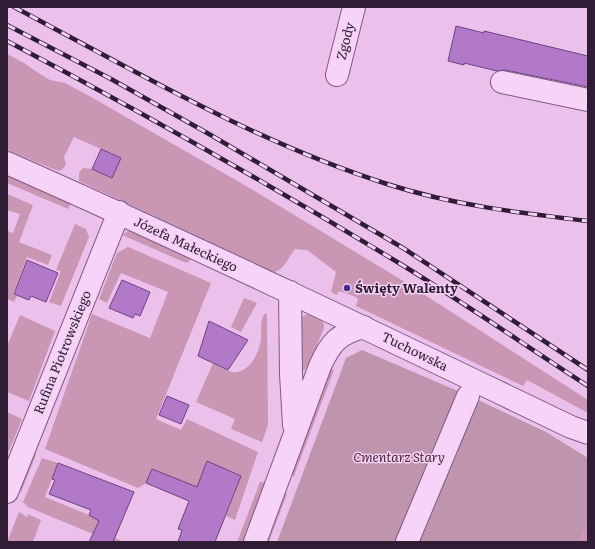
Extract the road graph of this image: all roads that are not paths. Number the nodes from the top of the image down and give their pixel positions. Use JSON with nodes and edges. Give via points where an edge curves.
{"nodes":[{"id":1,"x":354,"y":7,"type":"edge"},
{"id":2,"x":337,"y":75,"type":"dead end"},
{"id":3,"x":502,"y":82,"type":"dead end"},
{"id":4,"x":588,"y":100,"type":"edge"},
{"id":5,"x":7,"y":163,"type":"edge"},
{"id":6,"x":119,"y":212,"type":"junction"},
{"id":7,"x":290,"y":292,"type":"junction"},
{"id":8,"x":364,"y":327,"type":"junction"},
{"id":9,"x":468,"y":396,"type":"dead end"},
{"id":10,"x":588,"y":433,"type":"edge"},
{"id":11,"x":294,"y":434,"type":"junction"},
{"id":12,"x":7,"y":492,"type":"edge"},
{"id":13,"x":254,"y":542,"type":"edge"},
{"id":14,"x":407,"y":542,"type":"edge"}],
"edges":[{"from":1,"to":2,"type":"street","name":"Zgody"},
{"from":3,"to":4,"type":"street"},
{"from":5,"to":6,"type":"street","name":"Józefa Małeckiego"},
{"from":6,"to":7,"type":"street","name":"Józefa Małeckiego"},
{"from":6,"to":12,"type":"street","name":"Rufina Piotrowskiego"},
{"from":7,"to":8,"type":"street","name":"Józefa Małeckiego"},
{"from":7,"to":11,"type":"street"},
{"from":8,"to":10,"type":"street","name":"Tuchowska"},
{"from":8,"to":11,"type":"street","via":[[349,331],[334,341],[326,353]]},
{"from":9,"to":14,"type":"street"},
{"from":11,"to":13,"type":"street"}]}
